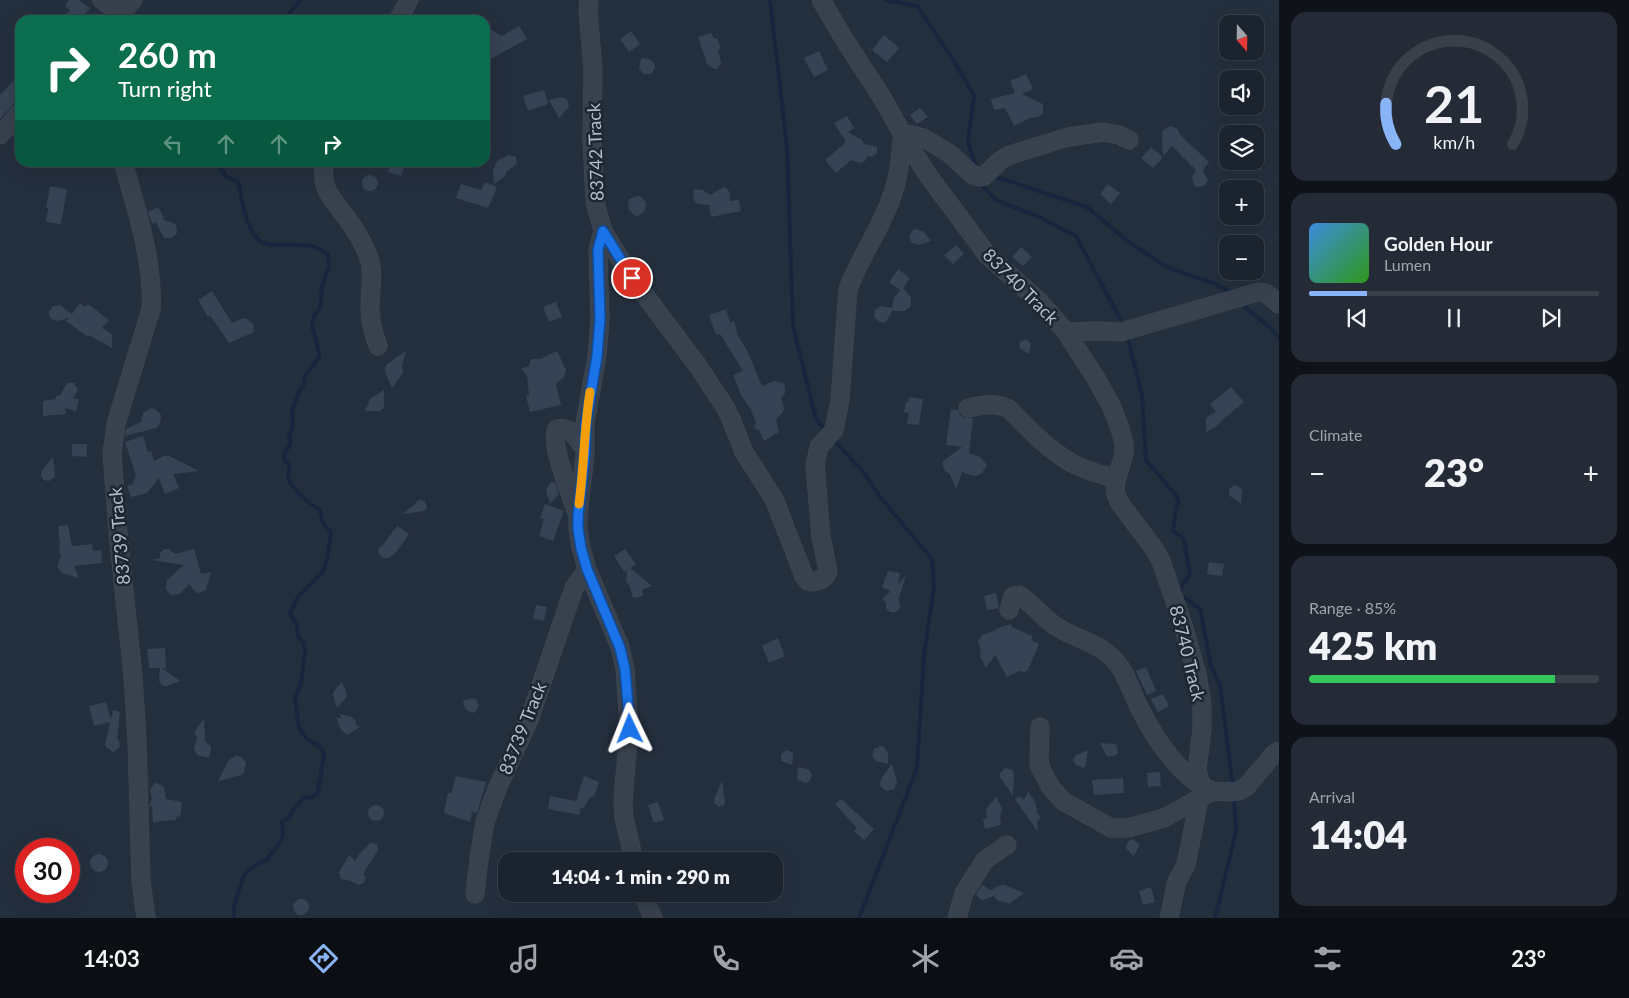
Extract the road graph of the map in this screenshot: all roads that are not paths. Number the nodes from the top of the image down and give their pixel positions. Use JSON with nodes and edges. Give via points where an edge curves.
{"nodes":[{"id":1,"x":102,"y":0,"type":"edge"},
{"id":2,"x":133,"y":0,"type":"edge"},
{"id":3,"x":409,"y":0,"type":"edge"},
{"id":4,"x":589,"y":0,"type":"edge"},
{"id":5,"x":821,"y":0,"type":"edge"},
{"id":6,"x":118,"y":15,"type":"edge"},
{"id":7,"x":122,"y":15,"type":"edge"},
{"id":8,"x":401,"y":15,"type":"edge"},
{"id":9,"x":15,"y":118,"type":"edge"},
{"id":10,"x":903,"y":133,"type":"junction"},
{"id":11,"x":0,"y":135,"type":"edge"},
{"id":12,"x":1129,"y":140,"type":"dead end"},
{"id":13,"x":124,"y":167,"type":"edge"},
{"id":14,"x":324,"y":167,"type":"edge"},
{"id":15,"x":603,"y":231,"type":"junction"},
{"id":16,"x":1279,"y":304,"type":"edge"},
{"id":17,"x":1066,"y":332,"type":"junction"},
{"id":18,"x":378,"y":346,"type":"dead end"},
{"id":19,"x":968,"y":408,"type":"dead end"},
{"id":20,"x":585,"y":448,"type":"junction"},
{"id":21,"x":1116,"y":478,"type":"junction"},
{"id":22,"x":578,"y":516,"type":"junction"},
{"id":23,"x":587,"y":569,"type":"junction"},
{"id":24,"x":1008,"y":610,"type":"dead end"},
{"id":25,"x":1040,"y":727,"type":"dead end"},
{"id":26,"x":1279,"y":751,"type":"edge"},
{"id":27,"x":1205,"y":792,"type":"junction"},
{"id":28,"x":1007,"y":845,"type":"dead end"},
{"id":29,"x":632,"y":852,"type":"edge"},
{"id":30,"x":475,"y":894,"type":"dead end"},
{"id":31,"x":649,"y":902,"type":"edge"},
{"id":32,"x":657,"y":916,"type":"edge"},
{"id":33,"x":146,"y":918,"type":"edge"},
{"id":34,"x":957,"y":918,"type":"edge"},
{"id":35,"x":1169,"y":918,"type":"edge"}],
"edges":[{"from":1,"to":6,"type":"street"},
{"from":2,"to":7,"type":"street"},
{"from":3,"to":8,"type":"street"},
{"from":4,"to":15,"type":"street","name":"83742 Track","via":[[594,70],[592,142],[595,202]]},
{"from":5,"to":10,"type":"street","name":"83740 Track"},
{"from":9,"to":11,"type":"street"},
{"from":10,"to":12,"type":"street","via":[[932,142],[973,175],[980,177],[1010,155],[1068,136],[1103,132]]},
{"from":10,"to":15,"type":"street","via":[[896,183],[848,289],[840,400],[834,430],[819,447],[816,456],[821,529],[828,571],[820,580],[808,581],[804,576],[774,498],[744,452],[725,408],[632,278]]},
{"from":10,"to":17,"type":"street","name":"83740 Track","via":[[930,178],[988,256],[1039,302]]},
{"from":13,"to":33,"type":"street","name":"83739 Track","via":[[152,291],[151,309],[116,424],[112,454],[133,676],[141,880]]},
{"from":14,"to":18,"type":"street","via":[[326,191],[347,219],[368,257],[371,326]]},
{"from":15,"to":20,"type":"street","name":"83742 Track","via":[[598,250],[600,319],[597,356]]},
{"from":16,"to":17,"type":"street","via":[[1266,293],[1258,292],[1121,332]]},
{"from":17,"to":21,"type":"street","name":"83740 Track","via":[[1097,380],[1120,428],[1124,454]]},
{"from":19,"to":21,"type":"street","via":[[1002,405],[1052,450],[1089,471]]},
{"from":20,"to":22,"type":"street","name":"83742 Track"},
{"from":20,"to":22,"type":"street","via":[[572,432],[557,429],[555,440],[561,465]]},
{"from":21,"to":27,"type":"street","name":"83740 Track","via":[[1116,495],[1121,505],[1143,532],[1160,561],[1197,674],[1202,730],[1197,769]]},
{"from":22,"to":23,"type":"street","name":"83742 Track"},
{"from":23,"to":29,"type":"street","name":"83742 Track","via":[[620,648],[625,669],[630,729],[623,800]]},
{"from":23,"to":30,"type":"street","name":"83739 Track","via":[[574,588],[529,720],[485,822]]},
{"from":24,"to":27,"type":"street","via":[[1013,596],[1020,595],[1052,624],[1094,643],[1110,655],[1123,671],[1144,716],[1168,754]]},
{"from":25,"to":27,"type":"street","via":[[1039,765],[1050,786],[1063,801],[1111,828],[1128,828],[1164,818]]},
{"from":26,"to":27,"type":"street","via":[[1238,791]]},
{"from":27,"to":35,"type":"street"},
{"from":28,"to":34,"type":"street","via":[[985,860],[964,894]]},
{"from":31,"to":32,"type":"street"}]}
